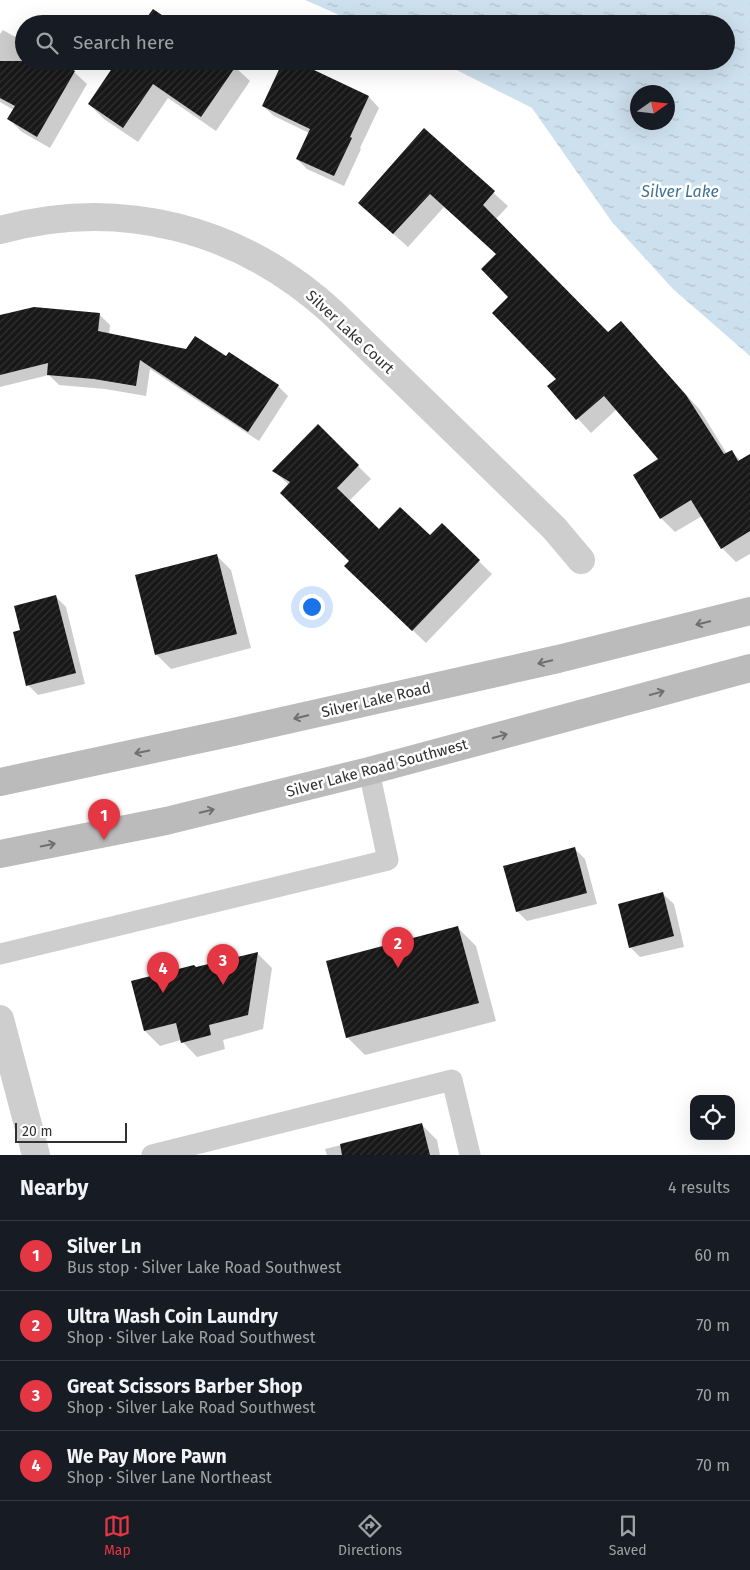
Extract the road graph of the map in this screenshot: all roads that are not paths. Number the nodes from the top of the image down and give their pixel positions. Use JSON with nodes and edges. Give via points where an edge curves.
{"nodes":[{"id":1,"x":0,"y":230,"type":"edge"},
{"id":2,"x":580,"y":560,"type":"dead end"},
{"id":3,"x":750,"y":612,"type":"edge"},
{"id":4,"x":750,"y":668,"type":"edge"},
{"id":5,"x":369,"y":771,"type":"junction"},
{"id":6,"x":0,"y":782,"type":"edge"},
{"id":7,"x":0,"y":854,"type":"edge"},
{"id":8,"x":0,"y":954,"type":"edge"},
{"id":9,"x":0,"y":1019,"type":"edge"},
{"id":10,"x":5,"y":1058,"type":"edge"},
{"id":11,"x":36,"y":1155,"type":"edge"},
{"id":12,"x":152,"y":1155,"type":"edge"},
{"id":13,"x":470,"y":1155,"type":"edge"}],
"edges":[{"from":1,"to":2,"type":"street","name":"Silver Lake Court","via":[[63,218],[119,217],[173,225],[225,242],[274,267],[332,312],[554,528]]},
{"from":3,"to":6,"type":"main road","name":"Silver Lake Road","one_way":true,"via":[[558,660]]},
{"from":5,"to":4,"type":"main road","name":"Silver Lake Road Southwest","one_way":true},
{"from":7,"to":5,"type":"main road","name":"Silver Lake Road Southwest","one_way":true,"via":[[166,821]]},
{"from":5,"to":8,"type":"lane","via":[[388,860]]},
{"from":9,"to":10,"type":"street"},
{"from":10,"to":11,"type":"street"},
{"from":12,"to":13,"type":"lane","via":[[452,1080]]}]}
